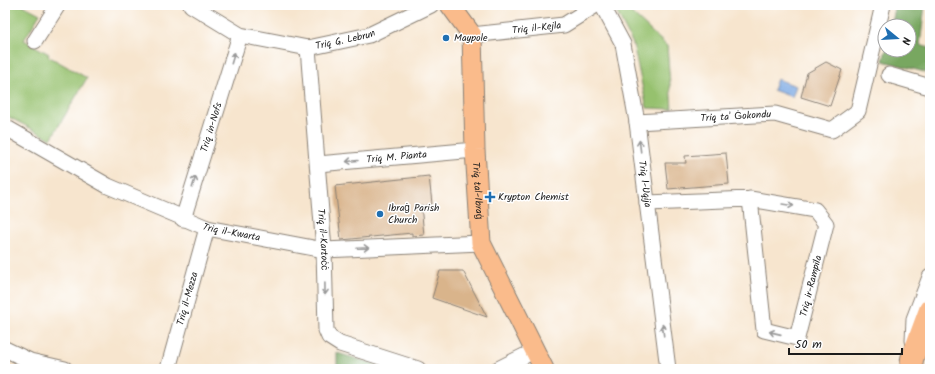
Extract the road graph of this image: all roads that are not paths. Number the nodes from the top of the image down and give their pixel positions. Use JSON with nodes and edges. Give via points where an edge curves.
{"nodes":[{"id":1,"x":191,"y":5,"type":"edge"},
{"id":2,"x":431,"y":5,"type":"edge"},
{"id":3,"x":450,"y":5,"type":"edge"},
{"id":4,"x":596,"y":5,"type":"edge"},
{"id":5,"x":602,"y":5,"type":"edge"},
{"id":6,"x":884,"y":5,"type":"edge"},
{"id":7,"x":55,"y":6,"type":"edge"},
{"id":8,"x":240,"y":35,"type":"junction"},
{"id":9,"x":472,"y":35,"type":"junction"},
{"id":10,"x":35,"y":41,"type":"dead end"},
{"id":11,"x":308,"y":48,"type":"junction"},
{"id":12,"x":889,"y":75,"type":"dead end"},
{"id":13,"x":930,"y":87,"type":"edge"},
{"id":14,"x":637,"y":122,"type":"junction"},
{"id":15,"x":5,"y":127,"type":"edge"},
{"id":16,"x":475,"y":150,"type":"junction"},
{"id":17,"x":318,"y":164,"type":"junction"},
{"id":18,"x":750,"y":199,"type":"junction"},
{"id":19,"x":647,"y":204,"type":"junction"},
{"id":20,"x":183,"y":219,"type":"junction"},
{"id":21,"x":207,"y":228,"type":"junction"},
{"id":22,"x":481,"y":243,"type":"junction"},
{"id":23,"x":324,"y":250,"type":"junction"},
{"id":24,"x":930,"y":277,"type":"edge"},
{"id":25,"x":930,"y":310,"type":"edge"},
{"id":26,"x":5,"y":349,"type":"edge"},
{"id":27,"x":534,"y":351,"type":"junction"},
{"id":28,"x":912,"y":364,"type":"edge"},
{"id":29,"x":65,"y":369,"type":"edge"},
{"id":30,"x":168,"y":369,"type":"edge"},
{"id":31,"x":418,"y":369,"type":"edge"},
{"id":32,"x":498,"y":369,"type":"edge"},
{"id":33,"x":544,"y":369,"type":"edge"},
{"id":34,"x":668,"y":369,"type":"edge"}],
"edges":[{"from":1,"to":8,"type":"street","name":"Triq G. Lebrun"},
{"from":2,"to":11,"type":"street","name":"Triq G. Lebrun","via":[[369,35]]},
{"from":3,"to":9,"type":"main road"},
{"from":4,"to":9,"type":"street","name":"Triq il-Kejla","via":[[564,25]]},
{"from":5,"to":14,"type":"street","name":"Triq l-Uqija","via":[[623,44]]},
{"from":6,"to":14,"type":"street","name":"Triq ta' Ġokondu","via":[[858,111],[832,130],[775,114]]},
{"from":7,"to":10,"type":"street"},
{"from":8,"to":11,"type":"street","name":"Triq G. Lebrun"},
{"from":20,"to":8,"type":"street","name":"Triq in-Nofs","one_way":true},
{"from":9,"to":16,"type":"main road","name":"Triq tal-Ibraġ"},
{"from":11,"to":17,"type":"street","name":"Triq il-Kartoċċ"},
{"from":12,"to":13,"type":"street"},
{"from":19,"to":14,"type":"street","name":"Triq l-Uqija","one_way":true},
{"from":15,"to":20,"type":"street","name":"Triq il-Kwarta","via":[[108,186]]},
{"from":16,"to":17,"type":"street","name":"Triq M. Pianta","one_way":true},
{"from":16,"to":22,"type":"main road","name":"Triq tal-Ibraġ"},
{"from":17,"to":23,"type":"street","name":"Triq il-Kartoċċ"},
{"from":18,"to":18,"type":"street","name":"Triq ir-Rampila","one_way":true,"via":[[815,210],[826,224],[797,338],[764,330]]},
{"from":18,"to":19,"type":"street","name":"Triq ir-Rampila"},
{"from":34,"to":19,"type":"street","name":"Triq l-Uqija","one_way":true},
{"from":20,"to":21,"type":"street","name":"Triq il-Kwarta"},
{"from":21,"to":23,"type":"street","name":"Triq il-Kwarta"},
{"from":21,"to":30,"type":"street","name":"Triq il-Mezza"},
{"from":23,"to":22,"type":"street","name":"Triq il-Kwarta","one_way":true},
{"from":22,"to":27,"type":"main road","name":"Triq tal-Ibraġ"},
{"from":23,"to":31,"type":"street","name":"Triq il-Kartoċċ","one_way":true,"via":[[326,330],[329,337],[340,344]]},
{"from":24,"to":28,"type":"street","via":[[914,320]]},
{"from":25,"to":28,"type":"highway"},
{"from":26,"to":29,"type":"street","via":[[30,361]]},
{"from":27,"to":32,"type":"street"},
{"from":27,"to":33,"type":"main road","name":"Triq tal-Ibraġ"}]}
